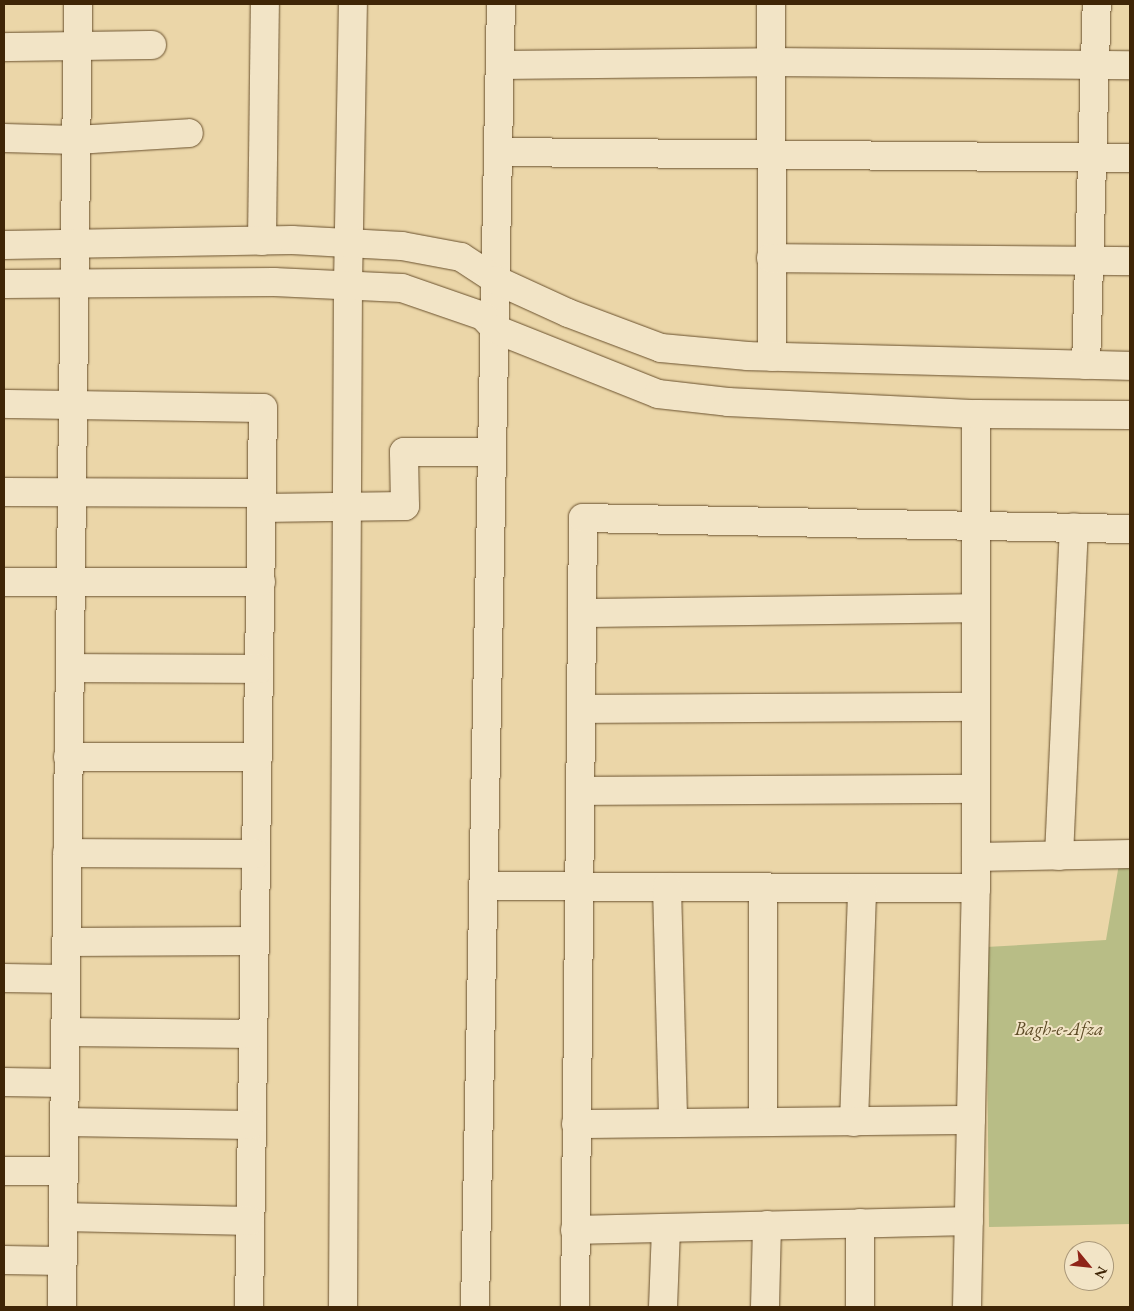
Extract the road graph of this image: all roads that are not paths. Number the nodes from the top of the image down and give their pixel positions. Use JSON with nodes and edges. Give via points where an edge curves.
{"nodes":[{"id":1,"x":78,"y":4,"type":"edge"},
{"id":2,"x":265,"y":4,"type":"edge"},
{"id":3,"x":353,"y":4,"type":"edge"},
{"id":4,"x":501,"y":4,"type":"edge"},
{"id":5,"x":771,"y":4,"type":"edge"},
{"id":6,"x":1097,"y":4,"type":"edge"},
{"id":7,"x":78,"y":45,"type":"junction"},
{"id":8,"x":152,"y":45,"type":"dead end"},
{"id":9,"x":4,"y":47,"type":"edge"},
{"id":10,"x":770,"y":62,"type":"junction"},
{"id":11,"x":500,"y":65,"type":"junction"},
{"id":12,"x":1095,"y":65,"type":"junction"},
{"id":13,"x":1130,"y":65,"type":"edge"},
{"id":14,"x":189,"y":133,"type":"dead end"},
{"id":15,"x":4,"y":138,"type":"edge"},
{"id":16,"x":76,"y":140,"type":"junction"},
{"id":17,"x":498,"y":152,"type":"junction"},
{"id":18,"x":771,"y":154,"type":"junction"},
{"id":19,"x":1093,"y":158,"type":"junction"},
{"id":20,"x":1130,"y":158,"type":"edge"},
{"id":21,"x":262,"y":241,"type":"junction"},
{"id":22,"x":349,"y":243,"type":"junction"},
{"id":23,"x":75,"y":244,"type":"junction"},
{"id":24,"x":4,"y":245,"type":"edge"},
{"id":25,"x":771,"y":258,"type":"junction"},
{"id":26,"x":1089,"y":260,"type":"junction"},
{"id":27,"x":1130,"y":261,"type":"edge"},
{"id":28,"x":496,"y":280,"type":"junction"},
{"id":29,"x":74,"y":283,"type":"junction"},
{"id":30,"x":4,"y":284,"type":"edge"},
{"id":31,"x":348,"y":285,"type":"junction"},
{"id":32,"x":495,"y":329,"type":"junction"},
{"id":33,"x":772,"y":356,"type":"junction"},
{"id":34,"x":1086,"y":365,"type":"junction"},
{"id":35,"x":1130,"y":366,"type":"edge"},
{"id":36,"x":4,"y":404,"type":"edge"},
{"id":37,"x":73,"y":405,"type":"junction"},
{"id":38,"x":976,"y":414,"type":"junction"},
{"id":39,"x":1130,"y":415,"type":"edge"},
{"id":40,"x":492,"y":452,"type":"junction"},
{"id":41,"x":4,"y":492,"type":"edge"},
{"id":42,"x":72,"y":492,"type":"junction"},
{"id":43,"x":262,"y":500,"type":"junction"},
{"id":44,"x":347,"y":507,"type":"junction"},
{"id":45,"x":976,"y":526,"type":"junction"},
{"id":46,"x":1074,"y":527,"type":"junction"},
{"id":47,"x":1130,"y":528,"type":"edge"},
{"id":48,"x":4,"y":582,"type":"edge"},
{"id":49,"x":70,"y":582,"type":"junction"},
{"id":50,"x":261,"y":582,"type":"junction"},
{"id":51,"x":976,"y":608,"type":"junction"},
{"id":52,"x":582,"y":613,"type":"junction"},
{"id":53,"x":70,"y":668,"type":"junction"},
{"id":54,"x":259,"y":669,"type":"junction"},
{"id":55,"x":976,"y":707,"type":"junction"},
{"id":56,"x":581,"y":709,"type":"junction"},
{"id":57,"x":68,"y":757,"type":"junction"},
{"id":58,"x":258,"y":757,"type":"junction"},
{"id":59,"x":976,"y":789,"type":"junction"},
{"id":60,"x":580,"y":791,"type":"junction"},
{"id":61,"x":67,"y":853,"type":"junction"},
{"id":62,"x":256,"y":854,"type":"junction"},
{"id":63,"x":1130,"y":854,"type":"edge"},
{"id":64,"x":1059,"y":856,"type":"junction"},
{"id":65,"x":976,"y":857,"type":"junction"},
{"id":66,"x":483,"y":886,"type":"junction"},
{"id":67,"x":579,"y":886,"type":"junction"},
{"id":68,"x":668,"y":887,"type":"junction"},
{"id":69,"x":763,"y":888,"type":"junction"},
{"id":70,"x":862,"y":888,"type":"junction"},
{"id":71,"x":976,"y":888,"type":"junction"},
{"id":72,"x":255,"y":941,"type":"junction"},
{"id":73,"x":66,"y":942,"type":"junction"},
{"id":74,"x":4,"y":978,"type":"edge"},
{"id":75,"x":66,"y":979,"type":"junction"},
{"id":76,"x":65,"y":1032,"type":"junction"},
{"id":77,"x":253,"y":1034,"type":"junction"},
{"id":78,"x":4,"y":1082,"type":"edge"},
{"id":79,"x":64,"y":1083,"type":"junction"},
{"id":80,"x":971,"y":1120,"type":"junction"},
{"id":81,"x":64,"y":1122,"type":"junction"},
{"id":82,"x":763,"y":1122,"type":"junction"},
{"id":83,"x":854,"y":1122,"type":"junction"},
{"id":84,"x":673,"y":1123,"type":"junction"},
{"id":85,"x":576,"y":1124,"type":"junction"},
{"id":86,"x":251,"y":1125,"type":"junction"},
{"id":87,"x":4,"y":1171,"type":"edge"},
{"id":88,"x":63,"y":1171,"type":"junction"},
{"id":89,"x":63,"y":1217,"type":"junction"},
{"id":90,"x":250,"y":1221,"type":"junction"},
{"id":91,"x":969,"y":1221,"type":"junction"},
{"id":92,"x":860,"y":1223,"type":"junction"},
{"id":93,"x":767,"y":1225,"type":"junction"},
{"id":94,"x":666,"y":1228,"type":"junction"},
{"id":95,"x":576,"y":1230,"type":"junction"},
{"id":96,"x":4,"y":1260,"type":"edge"},
{"id":97,"x":62,"y":1261,"type":"junction"},
{"id":98,"x":62,"y":1307,"type":"edge"},
{"id":99,"x":237,"y":1307,"type":"edge"},
{"id":100,"x":249,"y":1307,"type":"edge"},
{"id":101,"x":343,"y":1307,"type":"edge"},
{"id":102,"x":475,"y":1307,"type":"edge"},
{"id":103,"x":575,"y":1307,"type":"edge"},
{"id":104,"x":663,"y":1307,"type":"edge"},
{"id":105,"x":764,"y":1307,"type":"edge"},
{"id":106,"x":860,"y":1307,"type":"edge"},
{"id":107,"x":967,"y":1307,"type":"edge"}],
"edges":[{"from":1,"to":7,"type":"street"},
{"from":2,"to":21,"type":"street"},
{"from":3,"to":22,"type":"street"},
{"from":4,"to":11,"type":"street"},
{"from":5,"to":10,"type":"street"},
{"from":6,"to":12,"type":"street"},
{"from":7,"to":8,"type":"street"},
{"from":7,"to":9,"type":"street"},
{"from":7,"to":16,"type":"street"},
{"from":10,"to":11,"type":"street"},
{"from":10,"to":12,"type":"street"},
{"from":10,"to":18,"type":"street"},
{"from":11,"to":17,"type":"street"},
{"from":12,"to":13,"type":"street"},
{"from":12,"to":19,"type":"street"},
{"from":14,"to":16,"type":"street"},
{"from":15,"to":16,"type":"street"},
{"from":16,"to":23,"type":"street"},
{"from":17,"to":18,"type":"street"},
{"from":17,"to":28,"type":"street"},
{"from":18,"to":19,"type":"street"},
{"from":18,"to":25,"type":"street"},
{"from":19,"to":20,"type":"street"},
{"from":19,"to":26,"type":"street"},
{"from":21,"to":22,"type":"street"},
{"from":21,"to":23,"type":"street"},
{"from":22,"to":28,"type":"street","via":[[402,246],[462,257]]},
{"from":22,"to":31,"type":"street"},
{"from":23,"to":24,"type":"street"},
{"from":23,"to":29,"type":"street"},
{"from":25,"to":26,"type":"street"},
{"from":25,"to":33,"type":"street"},
{"from":26,"to":27,"type":"street"},
{"from":26,"to":34,"type":"street"},
{"from":28,"to":32,"type":"street"},
{"from":28,"to":33,"type":"street","via":[[568,313],[661,348]]},
{"from":29,"to":30,"type":"street"},
{"from":29,"to":31,"type":"street"},
{"from":29,"to":37,"type":"street"},
{"from":31,"to":32,"type":"street","via":[[402,288],[483,316]]},
{"from":31,"to":44,"type":"street"},
{"from":32,"to":38,"type":"street","via":[[658,394],[728,402]]},
{"from":32,"to":40,"type":"street"},
{"from":33,"to":34,"type":"street"},
{"from":34,"to":35,"type":"street"},
{"from":36,"to":37,"type":"street"},
{"from":37,"to":42,"type":"street"},
{"from":37,"to":43,"type":"street","via":[[263,408]]},
{"from":38,"to":39,"type":"street"},
{"from":38,"to":45,"type":"street"},
{"from":40,"to":44,"type":"street","via":[[404,452],[405,506]]},
{"from":40,"to":66,"type":"street"},
{"from":41,"to":42,"type":"street"},
{"from":42,"to":43,"type":"street"},
{"from":42,"to":49,"type":"street"},
{"from":43,"to":44,"type":"street"},
{"from":43,"to":50,"type":"street"},
{"from":44,"to":101,"type":"street"},
{"from":45,"to":46,"type":"street"},
{"from":45,"to":51,"type":"street"},
{"from":45,"to":52,"type":"street","via":[[583,518]]},
{"from":46,"to":47,"type":"street"},
{"from":46,"to":64,"type":"street"},
{"from":48,"to":49,"type":"street"},
{"from":49,"to":50,"type":"street"},
{"from":49,"to":53,"type":"street"},
{"from":50,"to":54,"type":"street"},
{"from":51,"to":52,"type":"street"},
{"from":51,"to":55,"type":"street"},
{"from":52,"to":56,"type":"street"},
{"from":53,"to":54,"type":"street"},
{"from":53,"to":57,"type":"street"},
{"from":54,"to":58,"type":"street"},
{"from":55,"to":56,"type":"street"},
{"from":55,"to":59,"type":"street"},
{"from":56,"to":60,"type":"street"},
{"from":57,"to":58,"type":"street"},
{"from":57,"to":61,"type":"street"},
{"from":58,"to":62,"type":"street"},
{"from":59,"to":60,"type":"street"},
{"from":59,"to":65,"type":"street"},
{"from":60,"to":67,"type":"street"},
{"from":61,"to":62,"type":"street"},
{"from":61,"to":73,"type":"street"},
{"from":62,"to":72,"type":"street"},
{"from":63,"to":64,"type":"street"},
{"from":64,"to":65,"type":"street"},
{"from":65,"to":71,"type":"street"},
{"from":66,"to":67,"type":"street"},
{"from":66,"to":102,"type":"street"},
{"from":67,"to":68,"type":"street"},
{"from":67,"to":85,"type":"street"},
{"from":68,"to":69,"type":"street"},
{"from":68,"to":84,"type":"street"},
{"from":69,"to":70,"type":"street"},
{"from":69,"to":82,"type":"street"},
{"from":70,"to":71,"type":"street"},
{"from":70,"to":83,"type":"street"},
{"from":71,"to":80,"type":"street"},
{"from":72,"to":73,"type":"street"},
{"from":72,"to":77,"type":"street"},
{"from":73,"to":75,"type":"street"},
{"from":74,"to":75,"type":"street"},
{"from":75,"to":76,"type":"street"},
{"from":76,"to":77,"type":"street"},
{"from":76,"to":79,"type":"street"},
{"from":77,"to":86,"type":"street"},
{"from":78,"to":79,"type":"street"},
{"from":79,"to":81,"type":"street"},
{"from":80,"to":83,"type":"street"},
{"from":80,"to":91,"type":"street"},
{"from":81,"to":86,"type":"street"},
{"from":81,"to":88,"type":"street"},
{"from":82,"to":83,"type":"street"},
{"from":82,"to":84,"type":"street"},
{"from":84,"to":85,"type":"street"},
{"from":85,"to":95,"type":"street"},
{"from":86,"to":90,"type":"street"},
{"from":87,"to":88,"type":"street"},
{"from":88,"to":89,"type":"street"},
{"from":89,"to":90,"type":"street"},
{"from":89,"to":97,"type":"street"},
{"from":90,"to":100,"type":"street"},
{"from":91,"to":92,"type":"street"},
{"from":91,"to":107,"type":"street"},
{"from":92,"to":93,"type":"street"},
{"from":92,"to":106,"type":"street"},
{"from":93,"to":94,"type":"street"},
{"from":93,"to":105,"type":"street"},
{"from":94,"to":95,"type":"street"},
{"from":94,"to":104,"type":"street"},
{"from":95,"to":103,"type":"street"},
{"from":96,"to":97,"type":"street"},
{"from":97,"to":98,"type":"street"},
{"from":99,"to":100,"type":"street"}]}
